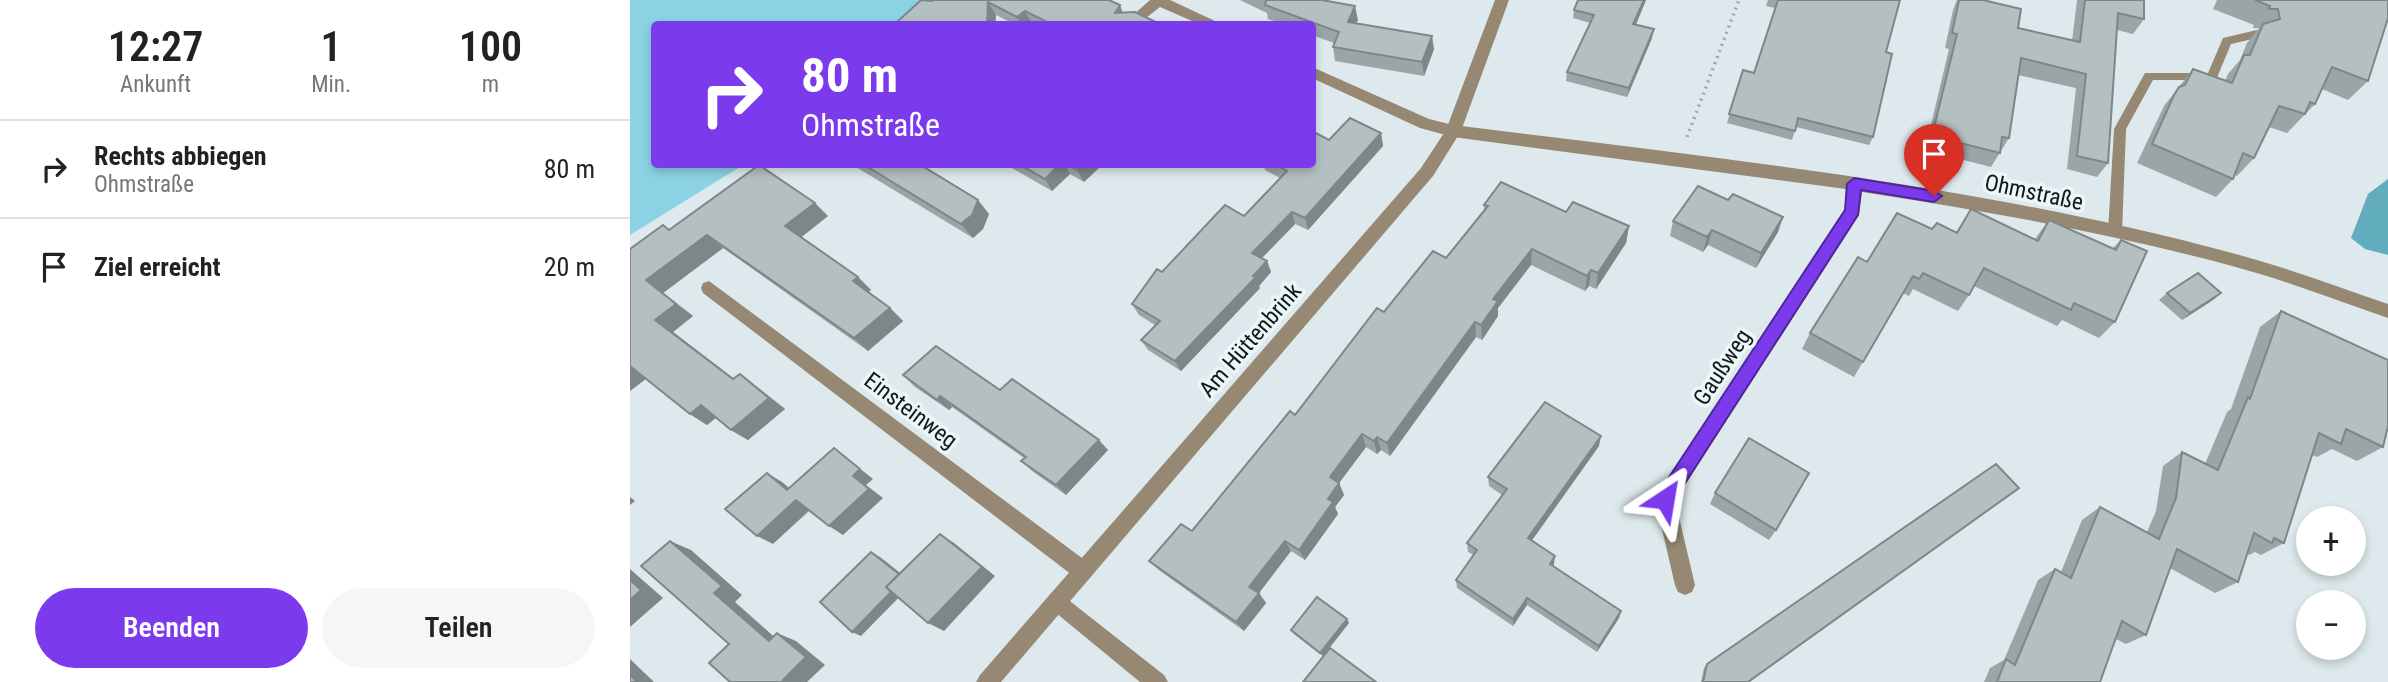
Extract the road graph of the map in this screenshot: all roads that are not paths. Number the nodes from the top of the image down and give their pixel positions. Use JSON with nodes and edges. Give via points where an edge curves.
{"nodes":[{"id":1,"x":1158,"y":0,"type":"edge"},
{"id":2,"x":1502,"y":0,"type":"edge"},
{"id":3,"x":1134,"y":21,"type":"edge"},
{"id":4,"x":1204,"y":21,"type":"edge"},
{"id":5,"x":2257,"y":34,"type":"edge"},
{"id":6,"x":1316,"y":74,"type":"edge"},
{"id":7,"x":1453,"y":131,"type":"junction"},
{"id":8,"x":1854,"y":184,"type":"junction"},
{"id":9,"x":2115,"y":232,"type":"junction"},
{"id":10,"x":709,"y":288,"type":"dead end"},
{"id":11,"x":2388,"y":311,"type":"edge"},
{"id":12,"x":1083,"y":571,"type":"junction"},
{"id":13,"x":1685,"y":585,"type":"dead end"},
{"id":14,"x":1057,"y":601,"type":"junction"},
{"id":15,"x":987,"y":682,"type":"edge"},
{"id":16,"x":1157,"y":682,"type":"edge"}],
"edges":[{"from":1,"to":3,"type":"street"},
{"from":1,"to":4,"type":"street"},
{"from":2,"to":7,"type":"street","name":"Am Hüttenbrink"},
{"from":5,"to":9,"type":"lane","via":[[2227,41],[2211,77],[2148,76],[2120,129]]},
{"from":6,"to":7,"type":"street","name":"Ohmstraße","via":[[1425,124]]},
{"from":7,"to":8,"type":"street","name":"Ohmstraße"},
{"from":7,"to":12,"type":"street","name":"Am Hüttenbrink","via":[[1427,172]]},
{"from":8,"to":9,"type":"street","name":"Ohmstraße","via":[[1985,204]]},
{"from":8,"to":13,"type":"street","name":"Gaußweg","via":[[1853,211],[1665,499]]},
{"from":9,"to":11,"type":"street","name":"Ohmstraße","via":[[2213,254]]},
{"from":10,"to":12,"type":"street","name":"Einsteinweg"},
{"from":12,"to":14,"type":"street","name":"Am Hüttenbrink"},
{"from":14,"to":15,"type":"street","name":"Am Hüttenbrink"},
{"from":14,"to":16,"type":"street"}]}
